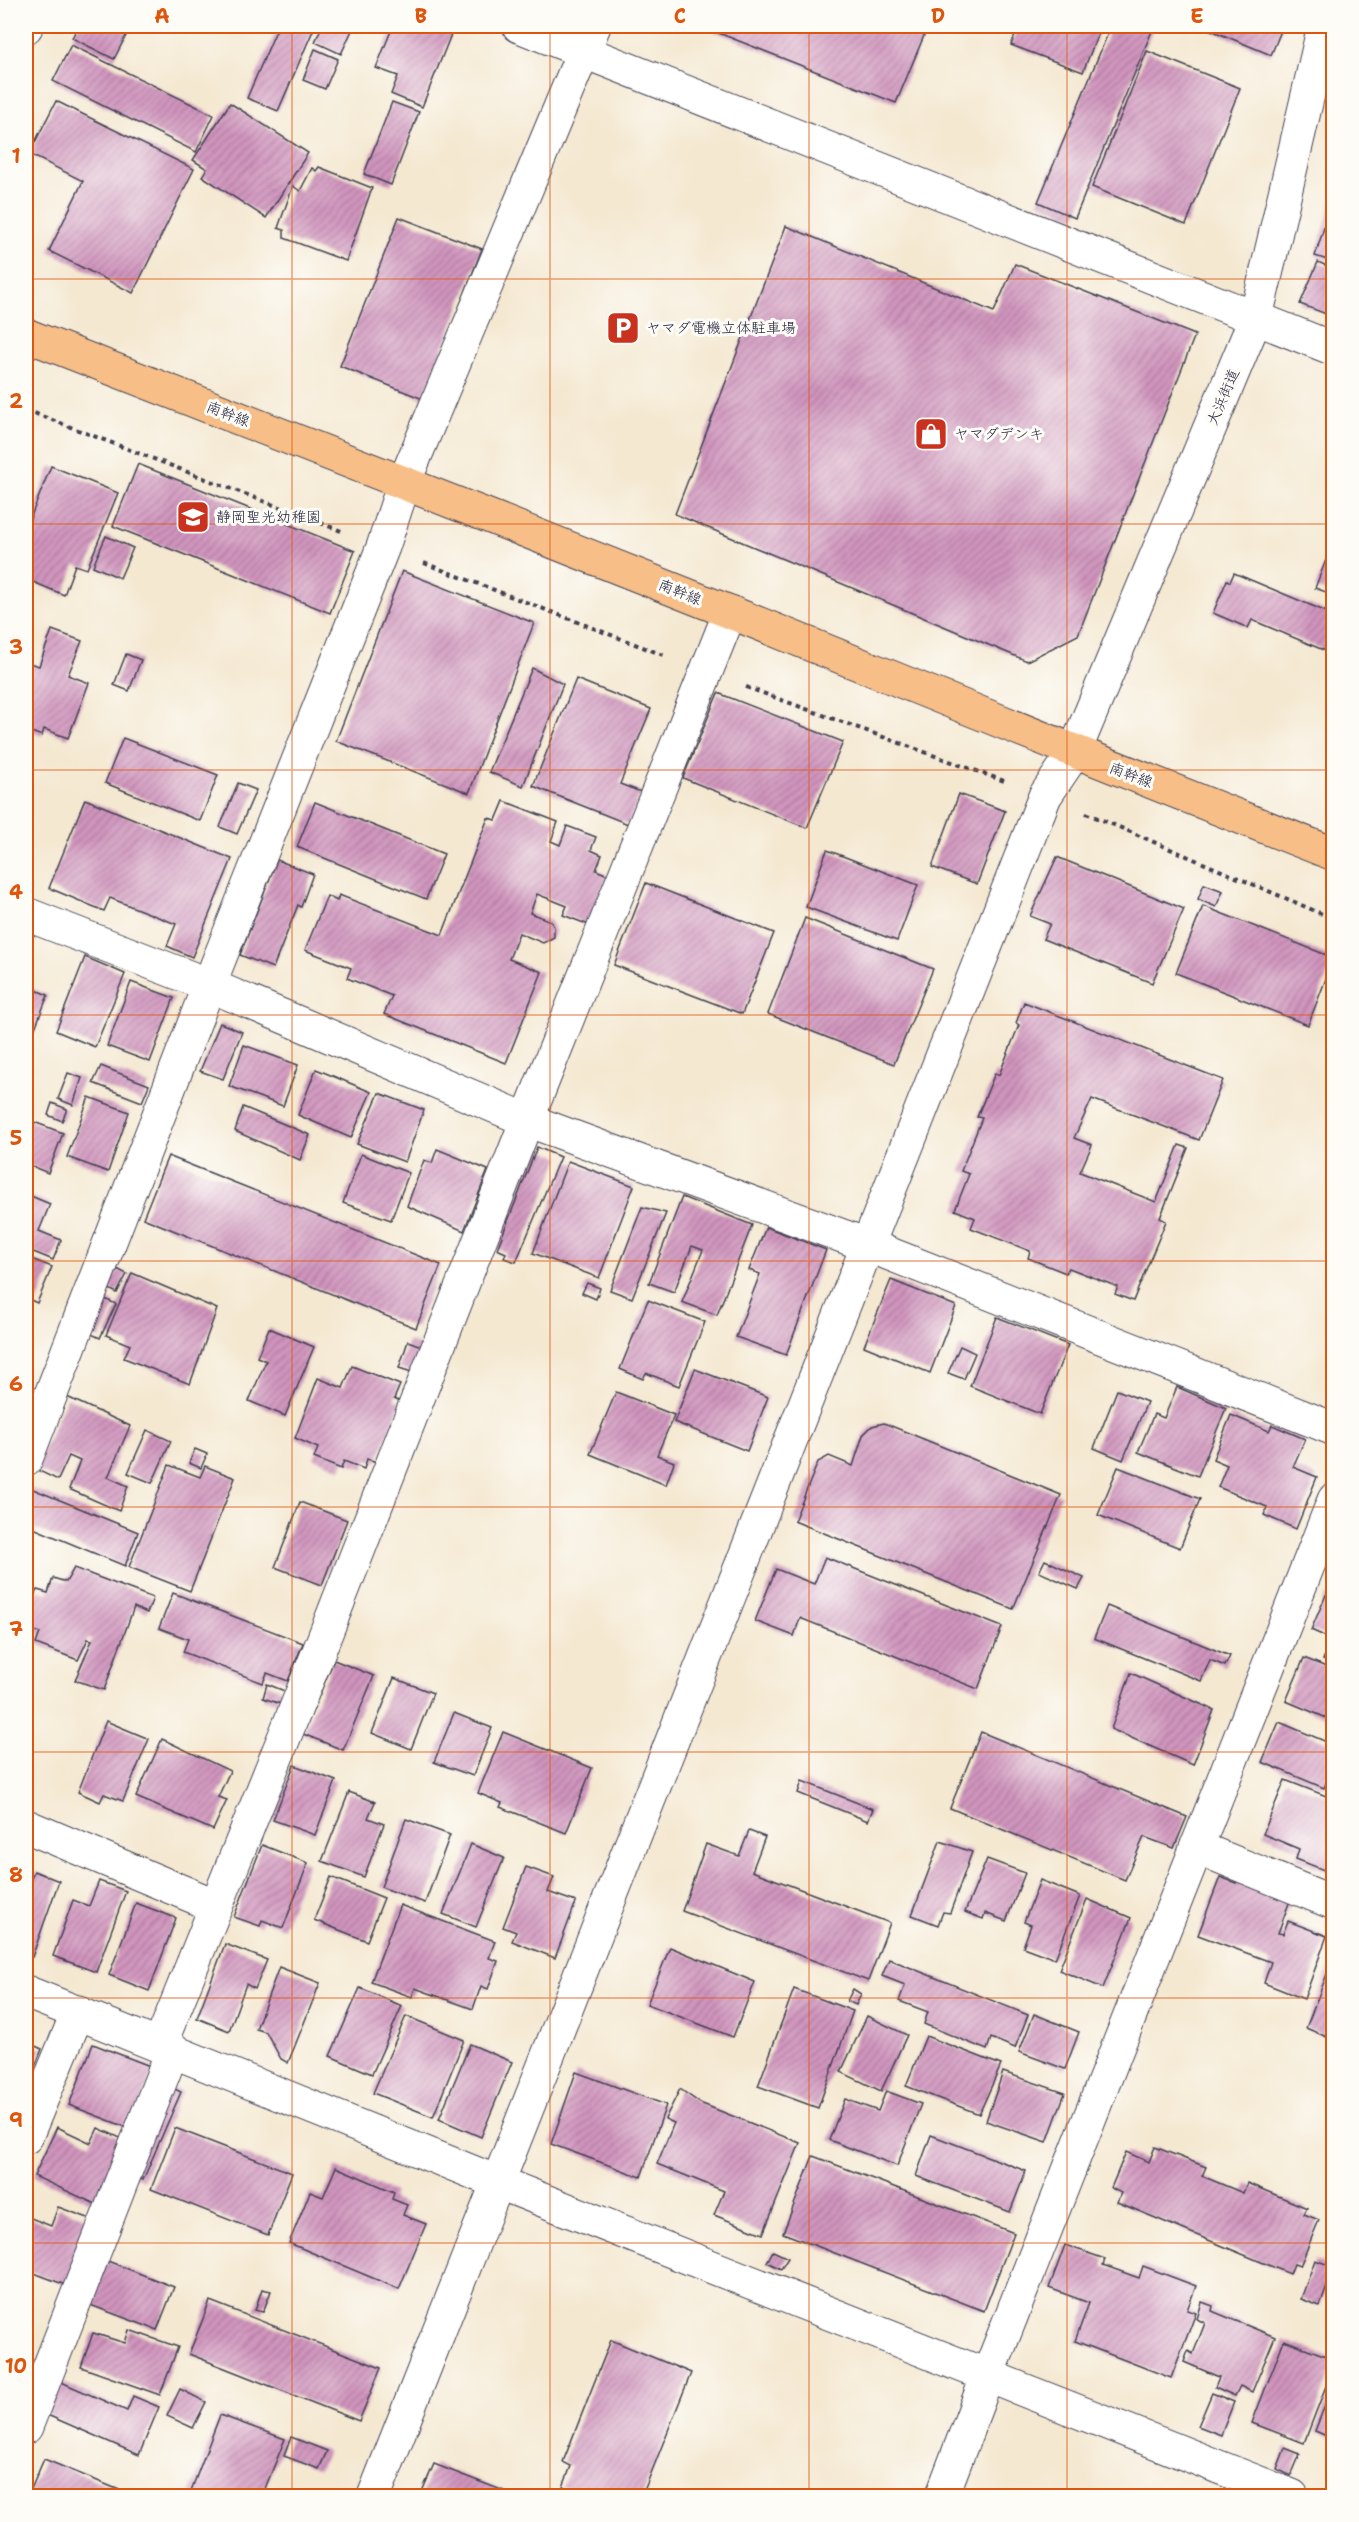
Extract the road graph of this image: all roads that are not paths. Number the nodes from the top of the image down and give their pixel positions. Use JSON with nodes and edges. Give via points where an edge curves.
{"nodes":[{"id":1,"x":519,"y":26,"type":"edge"},
{"id":2,"x":1324,"y":26,"type":"edge"},
{"id":3,"x":589,"y":38,"type":"edge"},
{"id":4,"x":1257,"y":317,"type":"junction"},
{"id":5,"x":26,"y":335,"type":"edge"},
{"id":6,"x":1334,"y":349,"type":"edge"},
{"id":7,"x":404,"y":483,"type":"junction"},
{"id":8,"x":730,"y":612,"type":"junction"},
{"id":9,"x":1074,"y":753,"type":"junction"},
{"id":10,"x":1334,"y":854,"type":"edge"},
{"id":11,"x":26,"y":914,"type":"edge"},
{"id":12,"x":209,"y":985,"type":"junction"},
{"id":13,"x":527,"y":1120,"type":"junction"},
{"id":14,"x":867,"y":1245,"type":"junction"},
{"id":15,"x":1334,"y":1429,"type":"edge"},
{"id":16,"x":26,"y":1459,"type":"edge"},
{"id":17,"x":1334,"y":1500,"type":"edge"},
{"id":18,"x":26,"y":1826,"type":"edge"},
{"id":19,"x":1196,"y":1847,"type":"junction"},
{"id":20,"x":1334,"y":1903,"type":"edge"},
{"id":21,"x":216,"y":1906,"type":"junction"},
{"id":22,"x":26,"y":1992,"type":"edge"},
{"id":23,"x":78,"y":2013,"type":"junction"},
{"id":24,"x":166,"y":2047,"type":"junction"},
{"id":25,"x":26,"y":2137,"type":"edge"},
{"id":26,"x":497,"y":2182,"type":"junction"},
{"id":27,"x":988,"y":2375,"type":"junction"},
{"id":28,"x":26,"y":2427,"type":"edge"},
{"id":29,"x":374,"y":2496,"type":"edge"},
{"id":30,"x":942,"y":2496,"type":"edge"},
{"id":31,"x":1292,"y":2496,"type":"edge"}],
"edges":[{"from":1,"to":3,"type":"street"},
{"from":2,"to":4,"type":"street","name":"大浜街道"},
{"from":3,"to":4,"type":"street"},
{"from":3,"to":7,"type":"street"},
{"from":4,"to":6,"type":"street"},
{"from":4,"to":9,"type":"street","name":"大浜街道"},
{"from":5,"to":7,"type":"main road","name":"南幹線"},
{"from":7,"to":8,"type":"main road","name":"南幹線"},
{"from":7,"to":12,"type":"street","via":[[383,547]]},
{"from":8,"to":9,"type":"main road","name":"南幹線"},
{"from":8,"to":13,"type":"street"},
{"from":9,"to":10,"type":"main road","name":"南幹線"},
{"from":9,"to":14,"type":"street","name":"大浜街道","via":[[1046,796]]},
{"from":11,"to":12,"type":"street"},
{"from":12,"to":13,"type":"street"},
{"from":12,"to":16,"type":"street"},
{"from":13,"to":14,"type":"street"},
{"from":13,"to":21,"type":"street"},
{"from":14,"to":15,"type":"street"},
{"from":14,"to":26,"type":"street","name":"大浜街道"},
{"from":17,"to":19,"type":"street"},
{"from":18,"to":21,"type":"street"},
{"from":19,"to":20,"type":"street"},
{"from":19,"to":27,"type":"street"},
{"from":21,"to":24,"type":"street"},
{"from":22,"to":23,"type":"street"},
{"from":23,"to":24,"type":"street"},
{"from":23,"to":25,"type":"street"},
{"from":24,"to":26,"type":"street"},
{"from":24,"to":28,"type":"street"},
{"from":26,"to":27,"type":"street"},
{"from":26,"to":29,"type":"street","name":"大浜街道"},
{"from":27,"to":30,"type":"street"},
{"from":27,"to":31,"type":"street"}]}
